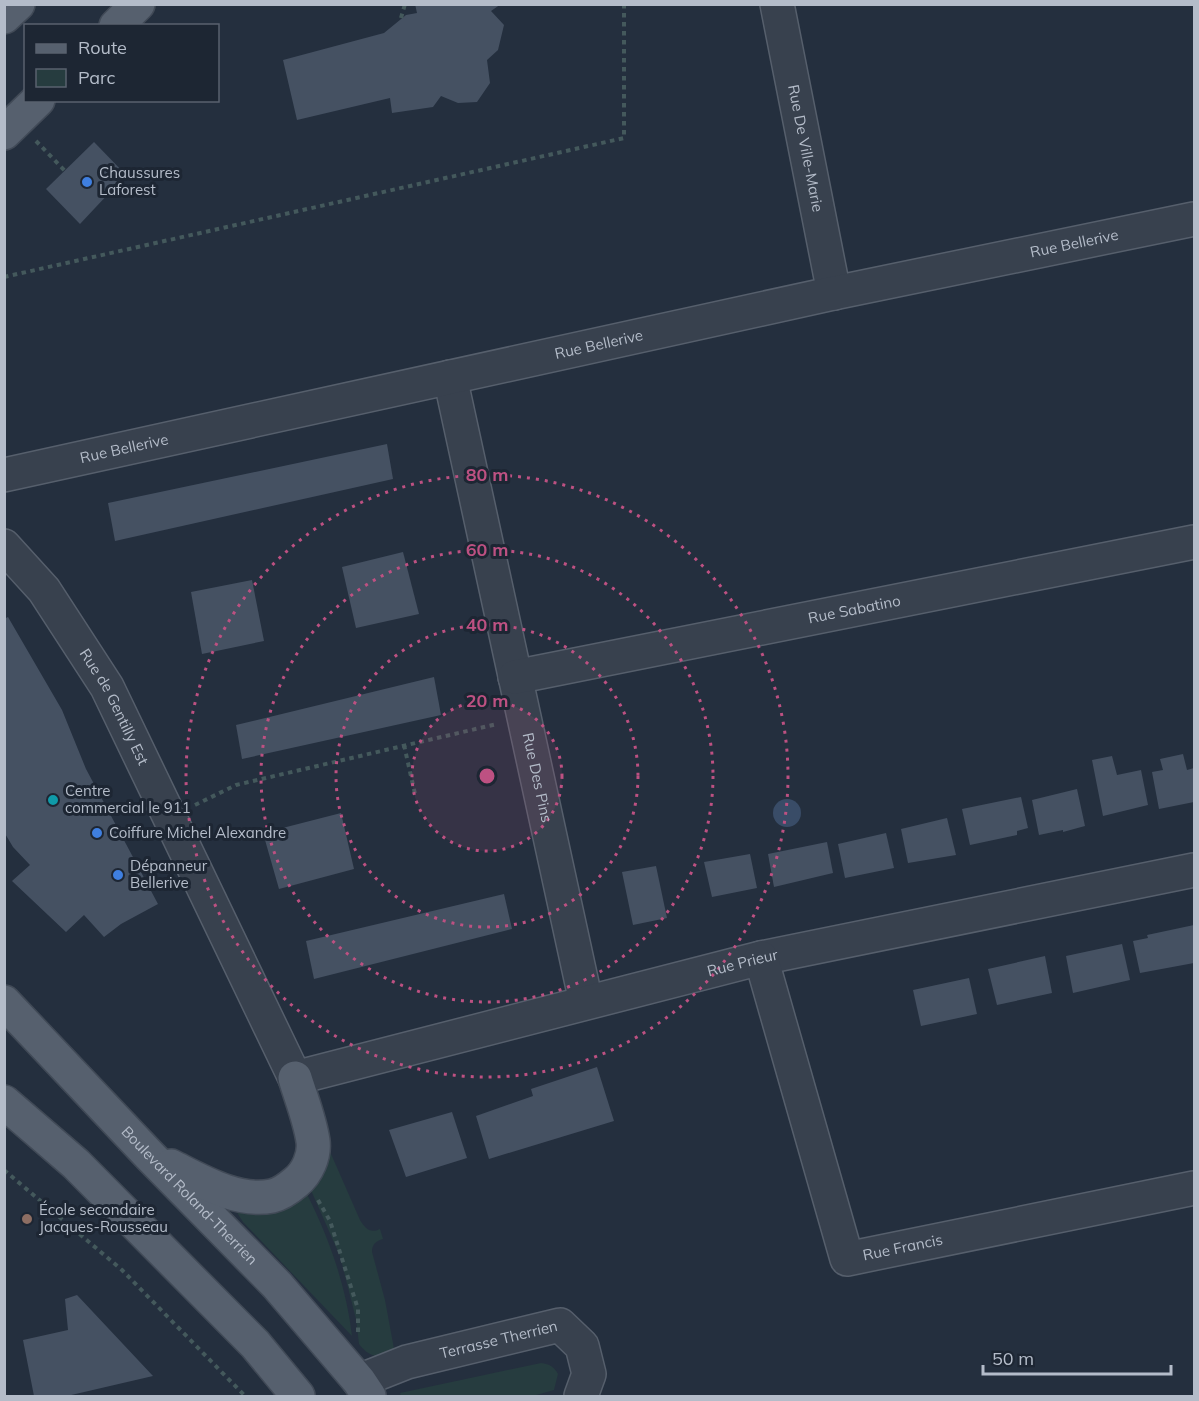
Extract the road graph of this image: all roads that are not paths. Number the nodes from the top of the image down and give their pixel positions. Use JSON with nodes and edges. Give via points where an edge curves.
{"nodes":[{"id":1,"x":18,"y":4,"type":"edge"},
{"id":2,"x":138,"y":4,"type":"edge"},
{"id":3,"x":777,"y":4,"type":"edge"},
{"id":4,"x":4,"y":17,"type":"edge"},
{"id":5,"x":118,"y":24,"type":"edge"},
{"id":6,"x":1194,"y":219,"type":"edge"},
{"id":7,"x":834,"y":293,"type":"junction"},
{"id":8,"x":450,"y":377,"type":"junction"},
{"id":9,"x":4,"y":475,"type":"edge"},
{"id":10,"x":1194,"y":542,"type":"edge"},
{"id":11,"x":4,"y":546,"type":"edge"},
{"id":12,"x":515,"y":677,"type":"junction"},
{"id":13,"x":1194,"y":870,"type":"edge"},
{"id":14,"x":761,"y":958,"type":"junction"},
{"id":15,"x":4,"y":1002,"type":"edge"},
{"id":16,"x":586,"y":1002,"type":"junction"},
{"id":17,"x":295,"y":1078,"type":"junction"},
{"id":18,"x":4,"y":1102,"type":"edge"},
{"id":19,"x":150,"y":1156,"type":"junction"},
{"id":20,"x":1194,"y":1188,"type":"edge"},
{"id":21,"x":364,"y":1389,"type":"edge"},
{"id":22,"x":298,"y":1396,"type":"edge"},
{"id":23,"x":581,"y":1396,"type":"edge"}],
"edges":[{"from":1,"to":4,"type":"main road"},
{"from":2,"to":5,"type":"main road"},
{"from":3,"to":7,"type":"street","name":"Rue De Ville-Marie"},
{"from":6,"to":7,"type":"street","name":"Rue Bellerive"},
{"from":7,"to":8,"type":"street","name":"Rue Bellerive"},
{"from":8,"to":9,"type":"street","name":"Rue Bellerive"},
{"from":8,"to":12,"type":"street","name":"Rue Des Pins"},
{"from":10,"to":12,"type":"street","name":"Rue Sabatino"},
{"from":11,"to":17,"type":"street","name":"Rue de Gentilly Est","via":[[44,590],[107,687]]},
{"from":12,"to":16,"type":"street","name":"Rue Des Pins"},
{"from":13,"to":14,"type":"street","name":"Rue Prieur"},
{"from":14,"to":16,"type":"street","name":"Rue Prieur"},
{"from":14,"to":20,"type":"street","name":"Rue Francis","via":[[847,1259]]},
{"from":15,"to":19,"type":"main road","name":"Boulevard Roland-Therrien"},
{"from":16,"to":17,"type":"street","name":"Rue Prieur"},
{"from":17,"to":19,"type":"main road","via":[[313,1141],[312,1157],[304,1176],[274,1196],[238,1195]]},
{"from":18,"to":22,"type":"main road","via":[[92,1180],[255,1344]]},
{"from":19,"to":21,"type":"main road","name":"Boulevard Roland-Therrien","via":[[277,1285]]},
{"from":21,"to":23,"type":"street","name":"Terrasse Therrien","via":[[407,1362],[560,1325],[582,1346],[589,1374]]}]}
